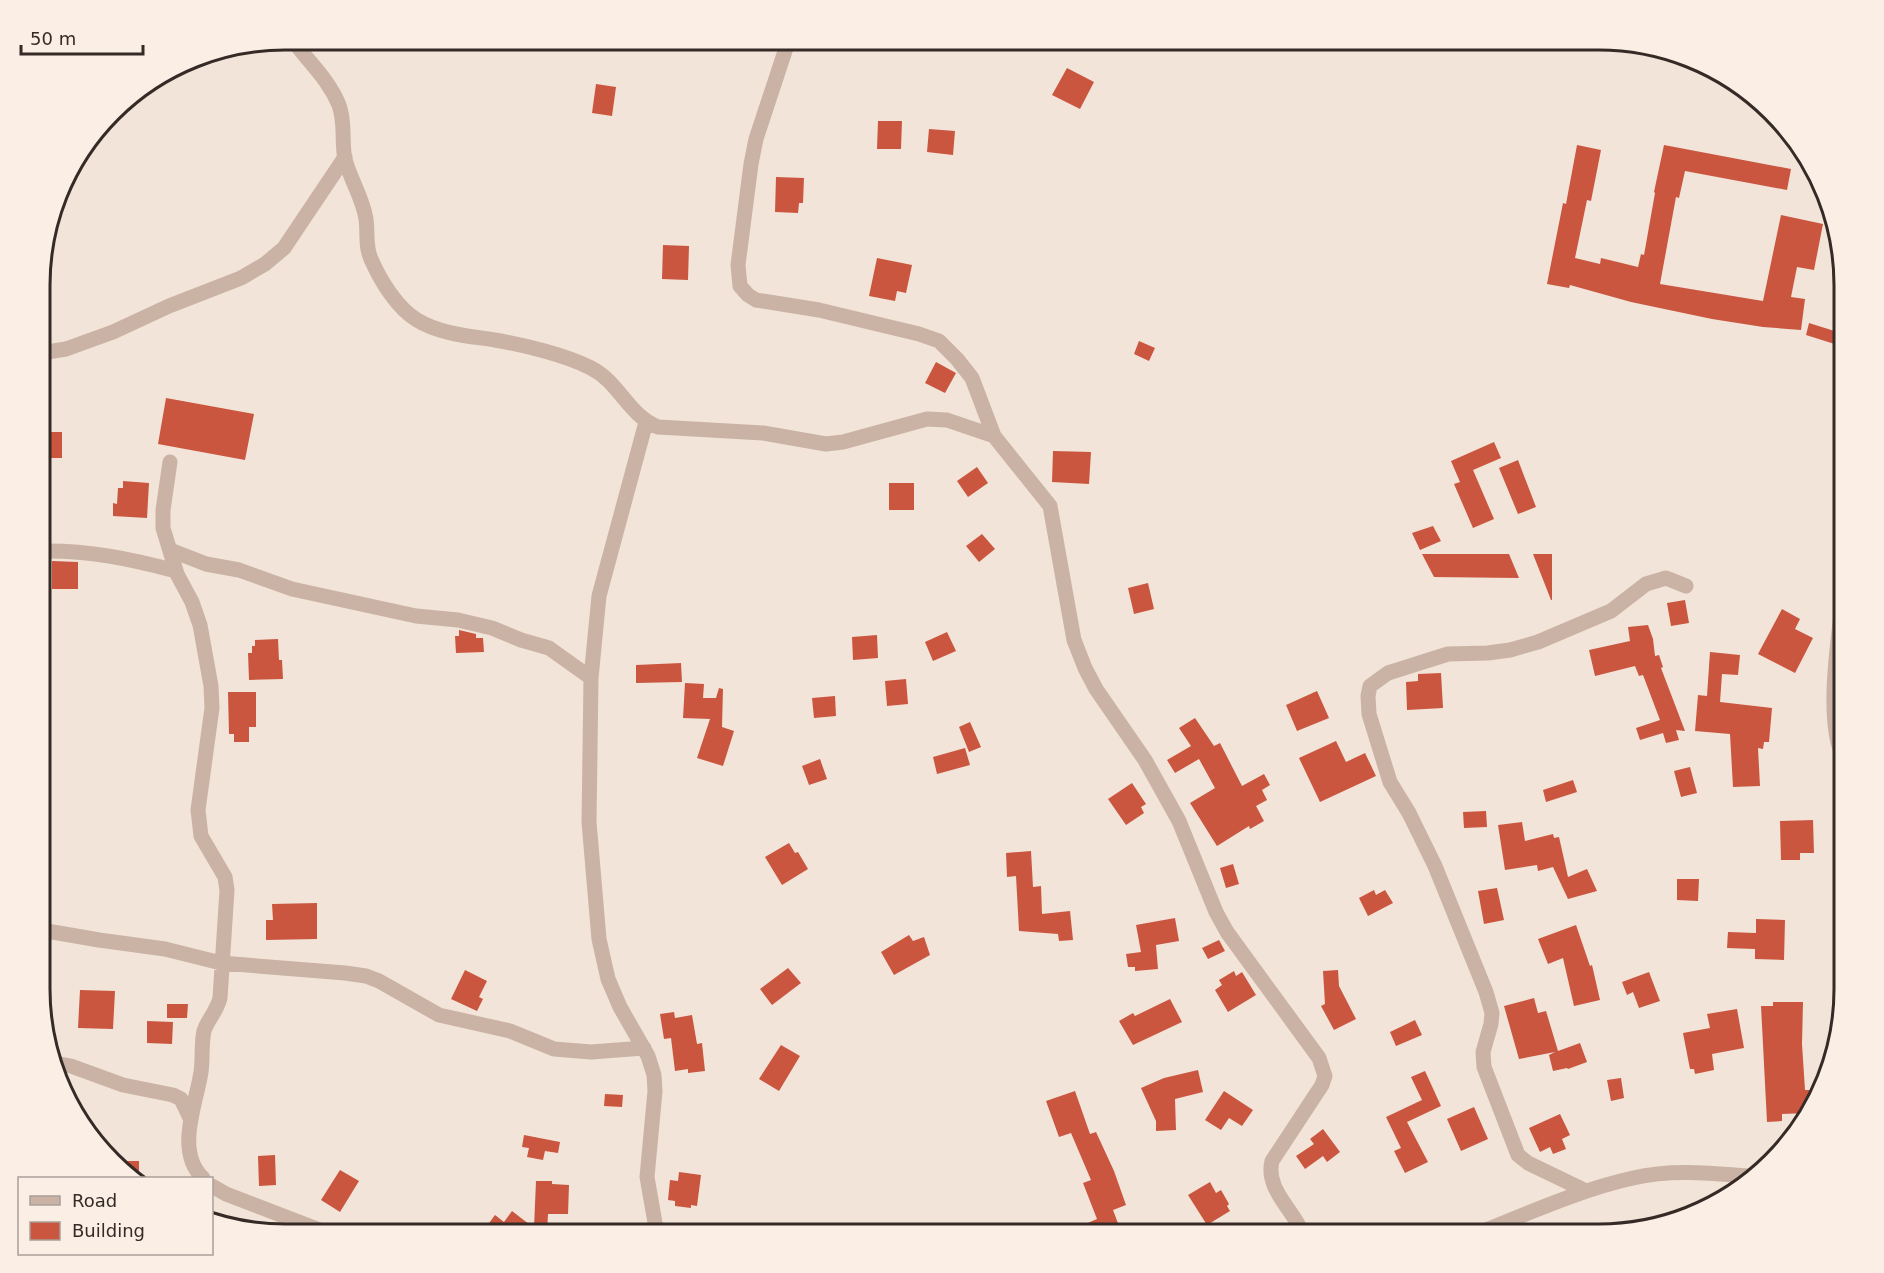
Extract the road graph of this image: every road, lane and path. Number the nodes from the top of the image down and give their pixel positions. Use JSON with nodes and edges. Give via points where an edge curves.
{"nodes":[{"id":1,"x":299,"y":49,"type":"edge"},
{"id":2,"x":786,"y":49,"type":"edge"},
{"id":3,"x":345,"y":157,"type":"junction"},
{"id":4,"x":50,"y":352,"type":"edge"},
{"id":5,"x":646,"y":422,"type":"junction"},
{"id":6,"x":994,"y":436,"type":"junction"},
{"id":7,"x":170,"y":462,"type":"dead end"},
{"id":8,"x":170,"y":550,"type":"junction"},
{"id":9,"x":50,"y":551,"type":"edge"},
{"id":10,"x":176,"y":571,"type":"junction"},
{"id":11,"x":1686,"y":586,"type":"dead end"},
{"id":12,"x":591,"y":678,"type":"junction"},
{"id":13,"x":50,"y":932,"type":"edge"},
{"id":14,"x":222,"y":963,"type":"junction"},
{"id":15,"x":644,"y":1048,"type":"junction"},
{"id":16,"x":62,"y":1064,"type":"edge"},
{"id":17,"x":191,"y":1120,"type":"junction"},
{"id":18,"x":1742,"y":1176,"type":"edge"},
{"id":19,"x":201,"y":1177,"type":"edge"},
{"id":20,"x":213,"y":1187,"type":"edge"},
{"id":21,"x":1586,"y":1191,"type":"junction"},
{"id":22,"x":306,"y":1224,"type":"edge"},
{"id":23,"x":655,"y":1224,"type":"edge"},
{"id":24,"x":1297,"y":1224,"type":"edge"},
{"id":25,"x":1502,"y":1224,"type":"edge"}],
"edges":[{"from":1,"to":3,"type":"street","via":[[325,78],[339,106],[345,129]]},
{"from":2,"to":6,"type":"street","via":[[751,164],[738,265],[740,286],[756,300],[819,310],[939,341],[972,378]]},
{"from":3,"to":4,"type":"street","via":[[284,248],[265,264],[113,332]]},
{"from":3,"to":5,"type":"street","via":[[366,218],[369,256],[396,300],[415,319],[442,331],[508,342],[593,369]]},
{"from":5,"to":6,"type":"street","via":[[676,430],[763,434],[826,444],[927,419],[947,420]]},
{"from":5,"to":12,"type":"street","via":[[599,596]]},
{"from":6,"to":24,"type":"street","via":[[1050,506],[1074,640],[1085,668],[1179,821],[1227,932],[1312,1046],[1324,1069],[1322,1085],[1270,1169],[1275,1188]]},
{"from":7,"to":8,"type":"street","via":[[163,528]]},
{"from":8,"to":10,"type":"street"},
{"from":8,"to":12,"type":"street","via":[[292,590],[492,628],[549,648]]},
{"from":9,"to":10,"type":"street","via":[[117,556]]},
{"from":10,"to":14,"type":"street","via":[[200,625],[211,686],[212,708],[198,810],[201,836],[225,877]]},
{"from":11,"to":21,"type":"street","via":[[1666,578],[1646,584],[1611,611],[1538,642],[1510,650],[1438,656],[1388,674],[1370,686],[1368,696],[1371,725],[1390,782],[1435,866],[1491,1005],[1483,1060],[1512,1142],[1518,1155],[1528,1163]]},
{"from":12,"to":15,"type":"street","via":[[589,822],[599,939],[613,993]]},
{"from":13,"to":14,"type":"street","via":[[165,949]]},
{"from":14,"to":15,"type":"street","via":[[366,976],[440,1015],[510,1031],[554,1049],[591,1052]]},
{"from":14,"to":17,"type":"street","via":[[218,1006],[204,1031],[201,1073]]},
{"from":15,"to":23,"type":"street","via":[[655,1091],[647,1177]]},
{"from":16,"to":17,"type":"street","via":[[123,1085],[173,1095],[181,1099]]},
{"from":17,"to":19,"type":"street","via":[[190,1151],[193,1167]]},
{"from":18,"to":21,"type":"street","via":[[1668,1173]]},
{"from":20,"to":22,"type":"street"},
{"from":21,"to":25,"type":"street"}]}
